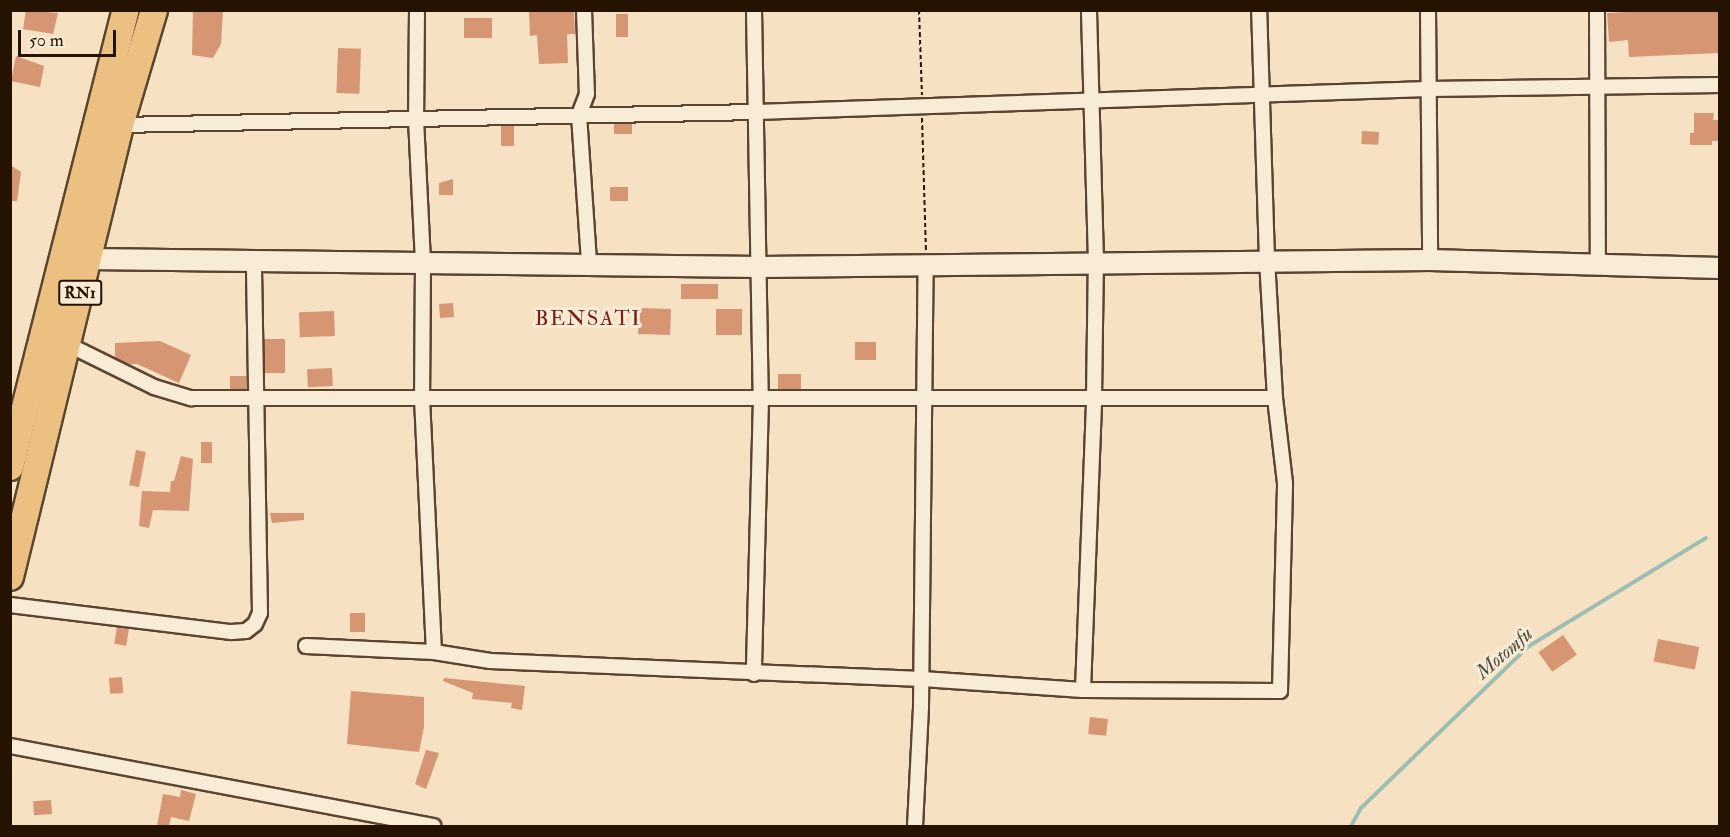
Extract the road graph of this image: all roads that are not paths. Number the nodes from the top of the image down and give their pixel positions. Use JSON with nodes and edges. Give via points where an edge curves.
{"nodes":[{"id":1,"x":126,"y":10,"type":"edge"},
{"id":2,"x":154,"y":10,"type":"edge"},
{"id":3,"x":417,"y":10,"type":"edge"},
{"id":4,"x":584,"y":10,"type":"edge"},
{"id":5,"x":754,"y":10,"type":"edge"},
{"id":6,"x":1089,"y":10,"type":"edge"},
{"id":7,"x":1259,"y":10,"type":"edge"},
{"id":8,"x":1428,"y":10,"type":"edge"},
{"id":9,"x":1597,"y":10,"type":"edge"},
{"id":10,"x":1719,"y":85,"type":"edge"},
{"id":11,"x":1599,"y":86,"type":"junction"},
{"id":12,"x":1428,"y":89,"type":"junction"},
{"id":13,"x":1260,"y":95,"type":"junction"},
{"id":14,"x":1091,"y":100,"type":"junction"},
{"id":15,"x":756,"y":112,"type":"junction"},
{"id":16,"x":579,"y":116,"type":"junction"},
{"id":17,"x":416,"y":119,"type":"junction"},
{"id":18,"x":120,"y":125,"type":"junction"},
{"id":19,"x":88,"y":259,"type":"junction"},
{"id":20,"x":1267,"y":260,"type":"junction"},
{"id":21,"x":1430,"y":260,"type":"junction"},
{"id":22,"x":254,"y":262,"type":"junction"},
{"id":23,"x":1096,"y":262,"type":"junction"},
{"id":24,"x":423,"y":263,"type":"junction"},
{"id":25,"x":589,"y":263,"type":"junction"},
{"id":26,"x":926,"y":263,"type":"junction"},
{"id":27,"x":1598,"y":265,"type":"junction"},
{"id":28,"x":760,"y":267,"type":"junction"},
{"id":29,"x":1719,"y":268,"type":"edge"},
{"id":30,"x":69,"y":345,"type":"junction"},
{"id":31,"x":257,"y":398,"type":"junction"},
{"id":32,"x":422,"y":398,"type":"junction"},
{"id":33,"x":1275,"y":398,"type":"junction"},
{"id":34,"x":761,"y":399,"type":"junction"},
{"id":35,"x":1094,"y":399,"type":"junction"},
{"id":36,"x":924,"y":400,"type":"junction"},
{"id":37,"x":10,"y":467,"type":"edge"},
{"id":38,"x":10,"y":577,"type":"edge"},
{"id":39,"x":10,"y":605,"type":"edge"},
{"id":40,"x":306,"y":646,"type":"dead end"},
{"id":41,"x":434,"y":652,"type":"junction"},
{"id":42,"x":754,"y":674,"type":"junction"},
{"id":43,"x":922,"y":679,"type":"junction"},
{"id":44,"x":1083,"y":690,"type":"junction"},
{"id":45,"x":10,"y":746,"type":"edge"},
{"id":46,"x":434,"y":826,"type":"edge"},
{"id":47,"x":915,"y":826,"type":"edge"}],
"edges":[{"from":1,"to":37,"type":"highway","number":"RN1"},
{"from":2,"to":18,"type":"highway","number":"RN1"},
{"from":3,"to":17,"type":"street"},
{"from":4,"to":16,"type":"street","via":[[587,94]]},
{"from":5,"to":15,"type":"street"},
{"from":6,"to":14,"type":"street"},
{"from":7,"to":13,"type":"street"},
{"from":8,"to":12,"type":"street"},
{"from":9,"to":11,"type":"street"},
{"from":10,"to":11,"type":"street"},
{"from":11,"to":12,"type":"street"},
{"from":11,"to":27,"type":"street"},
{"from":12,"to":13,"type":"street"},
{"from":12,"to":21,"type":"street"},
{"from":13,"to":14,"type":"street"},
{"from":13,"to":20,"type":"street"},
{"from":14,"to":15,"type":"street"},
{"from":14,"to":23,"type":"street"},
{"from":15,"to":16,"type":"street"},
{"from":15,"to":28,"type":"street"},
{"from":16,"to":17,"type":"street"},
{"from":16,"to":25,"type":"street"},
{"from":17,"to":18,"type":"street"},
{"from":17,"to":24,"type":"street"},
{"from":18,"to":19,"type":"highway","number":"RN1"},
{"from":19,"to":22,"type":"street"},
{"from":19,"to":30,"type":"highway","number":"RN1"},
{"from":20,"to":21,"type":"street"},
{"from":20,"to":23,"type":"street"},
{"from":20,"to":33,"type":"street"},
{"from":21,"to":27,"type":"street"},
{"from":22,"to":24,"type":"street"},
{"from":22,"to":31,"type":"street"},
{"from":23,"to":26,"type":"street"},
{"from":23,"to":35,"type":"street"},
{"from":24,"to":25,"type":"street"},
{"from":24,"to":32,"type":"street"},
{"from":25,"to":28,"type":"street"},
{"from":26,"to":28,"type":"street"},
{"from":26,"to":36,"type":"street"},
{"from":27,"to":29,"type":"street"},
{"from":28,"to":34,"type":"street"},
{"from":30,"to":31,"type":"street","via":[[154,387],[191,398]]},
{"from":30,"to":38,"type":"highway","number":"RN1"},
{"from":31,"to":32,"type":"street"},
{"from":31,"to":39,"type":"street","via":[[260,613],[255,624],[246,631],[231,632]]},
{"from":32,"to":34,"type":"street"},
{"from":32,"to":41,"type":"street"},
{"from":33,"to":35,"type":"street"},
{"from":33,"to":44,"type":"street","via":[[1285,483],[1280,691]]},
{"from":34,"to":36,"type":"street"},
{"from":34,"to":42,"type":"street"},
{"from":35,"to":36,"type":"street"},
{"from":35,"to":44,"type":"street"},
{"from":36,"to":43,"type":"street"},
{"from":40,"to":41,"type":"street"},
{"from":41,"to":42,"type":"street","via":[[490,661]]},
{"from":42,"to":43,"type":"street"},
{"from":43,"to":44,"type":"street"},
{"from":43,"to":47,"type":"street"},
{"from":45,"to":46,"type":"street"}]}
